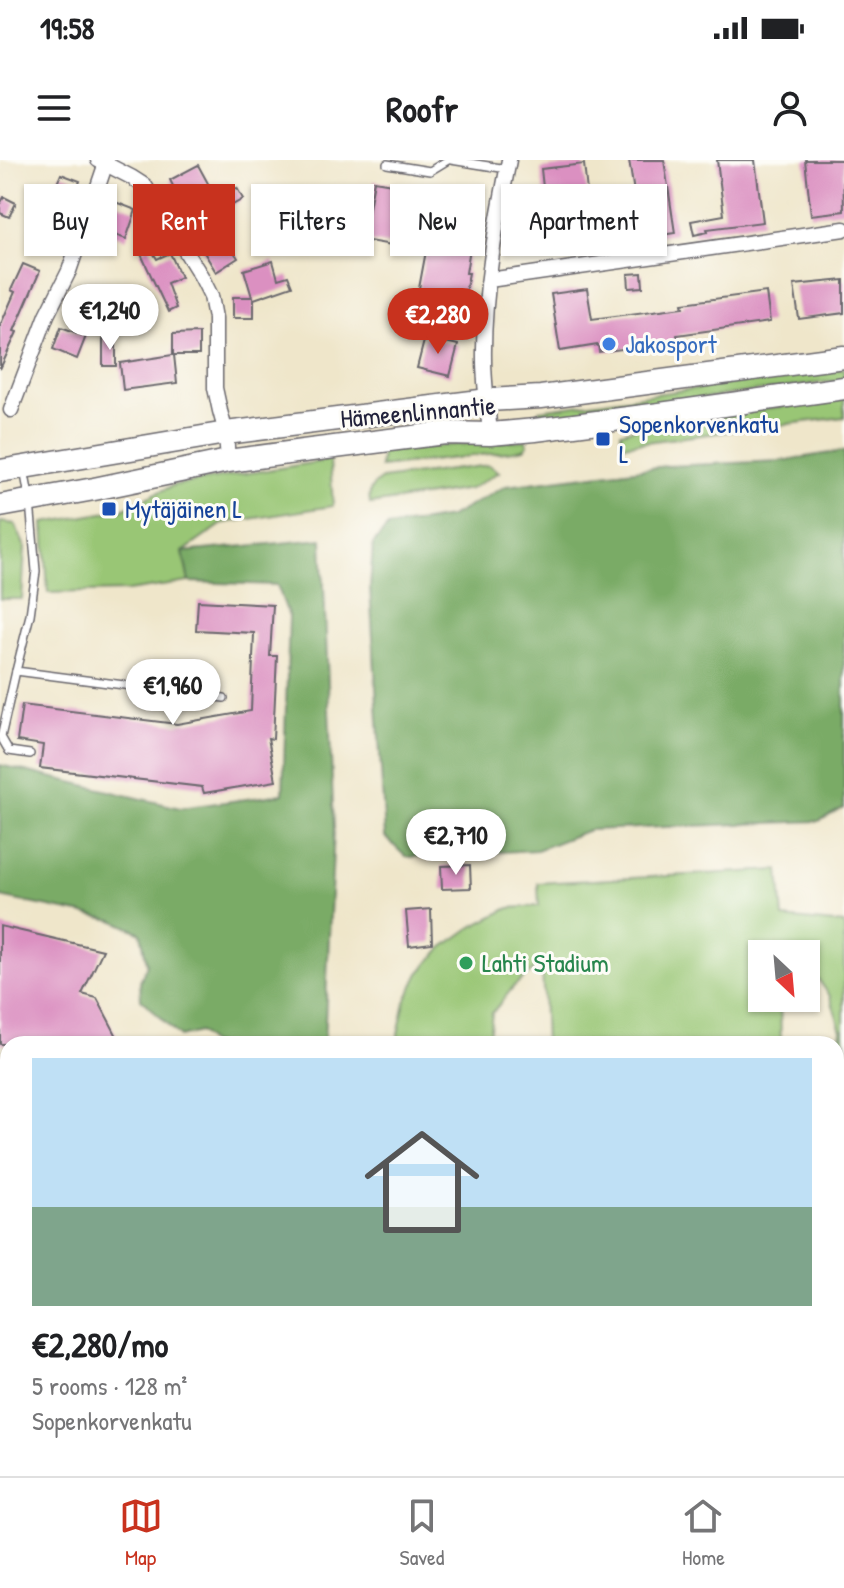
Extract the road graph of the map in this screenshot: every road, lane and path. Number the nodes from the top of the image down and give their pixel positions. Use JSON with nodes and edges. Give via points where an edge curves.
{"nodes":[{"id":1,"x":450,"y":160,"type":"edge"},
{"id":2,"x":103,"y":162,"type":"edge"},
{"id":3,"x":387,"y":164,"type":"dead end"},
{"id":4,"x":508,"y":164,"type":"edge"},
{"id":5,"x":844,"y":229,"type":"edge"},
{"id":6,"x":489,"y":280,"type":"junction"},
{"id":7,"x":844,"y":357,"type":"edge"},
{"id":8,"x":844,"y":388,"type":"edge"},
{"id":9,"x":488,"y":400,"type":"junction"},
{"id":10,"x":11,"y":410,"type":"dead end"},
{"id":11,"x":226,"y":433,"type":"junction"},
{"id":12,"x":490,"y":434,"type":"junction"},
{"id":13,"x":228,"y":461,"type":"junction"},
{"id":14,"x":23,"y":467,"type":"junction"},
{"id":15,"x":0,"y":471,"type":"edge"},
{"id":16,"x":30,"y":502,"type":"junction"},
{"id":17,"x":0,"y":506,"type":"edge"},
{"id":18,"x":16,"y":671,"type":"junction"},
{"id":19,"x":224,"y":698,"type":"dead end"},
{"id":20,"x":30,"y":754,"type":"dead end"}],
"edges":[{"from":1,"to":3,"type":"lane","via":[[430,171]]},
{"from":1,"to":4,"type":"lane"},
{"from":2,"to":10,"type":"street","via":[[69,271]]},
{"from":2,"to":11,"type":"street","via":[[145,186],[211,296],[215,388]]},
{"from":4,"to":6,"type":"street"},
{"from":5,"to":6,"type":"street"},
{"from":6,"to":9,"type":"street","via":[[484,360]]},
{"from":7,"to":9,"type":"main road","name":"Hämeenlinnantie"},
{"from":8,"to":12,"type":"main road","name":"Hämeenlinnantie"},
{"from":9,"to":11,"type":"main road","name":"Hämeenlinnantie"},
{"from":9,"to":12,"type":"street"},
{"from":11,"to":13,"type":"street"},
{"from":11,"to":14,"type":"main road","name":"Hämeenlinnantie"},
{"from":12,"to":13,"type":"main road","name":"Hämeenlinnantie","via":[[445,433]]},
{"from":13,"to":16,"type":"main road","name":"Hämeenlinnantie"},
{"from":14,"to":15,"type":"main road","name":"Hämeenlinnantie"},
{"from":14,"to":16,"type":"lane"},
{"from":16,"to":17,"type":"main road","name":"Hämeenlinnantie"},
{"from":16,"to":18,"type":"lane","via":[[36,571]]},
{"from":18,"to":19,"type":"lane"},
{"from":18,"to":20,"type":"lane","via":[[1,737],[9,751]]}]}
